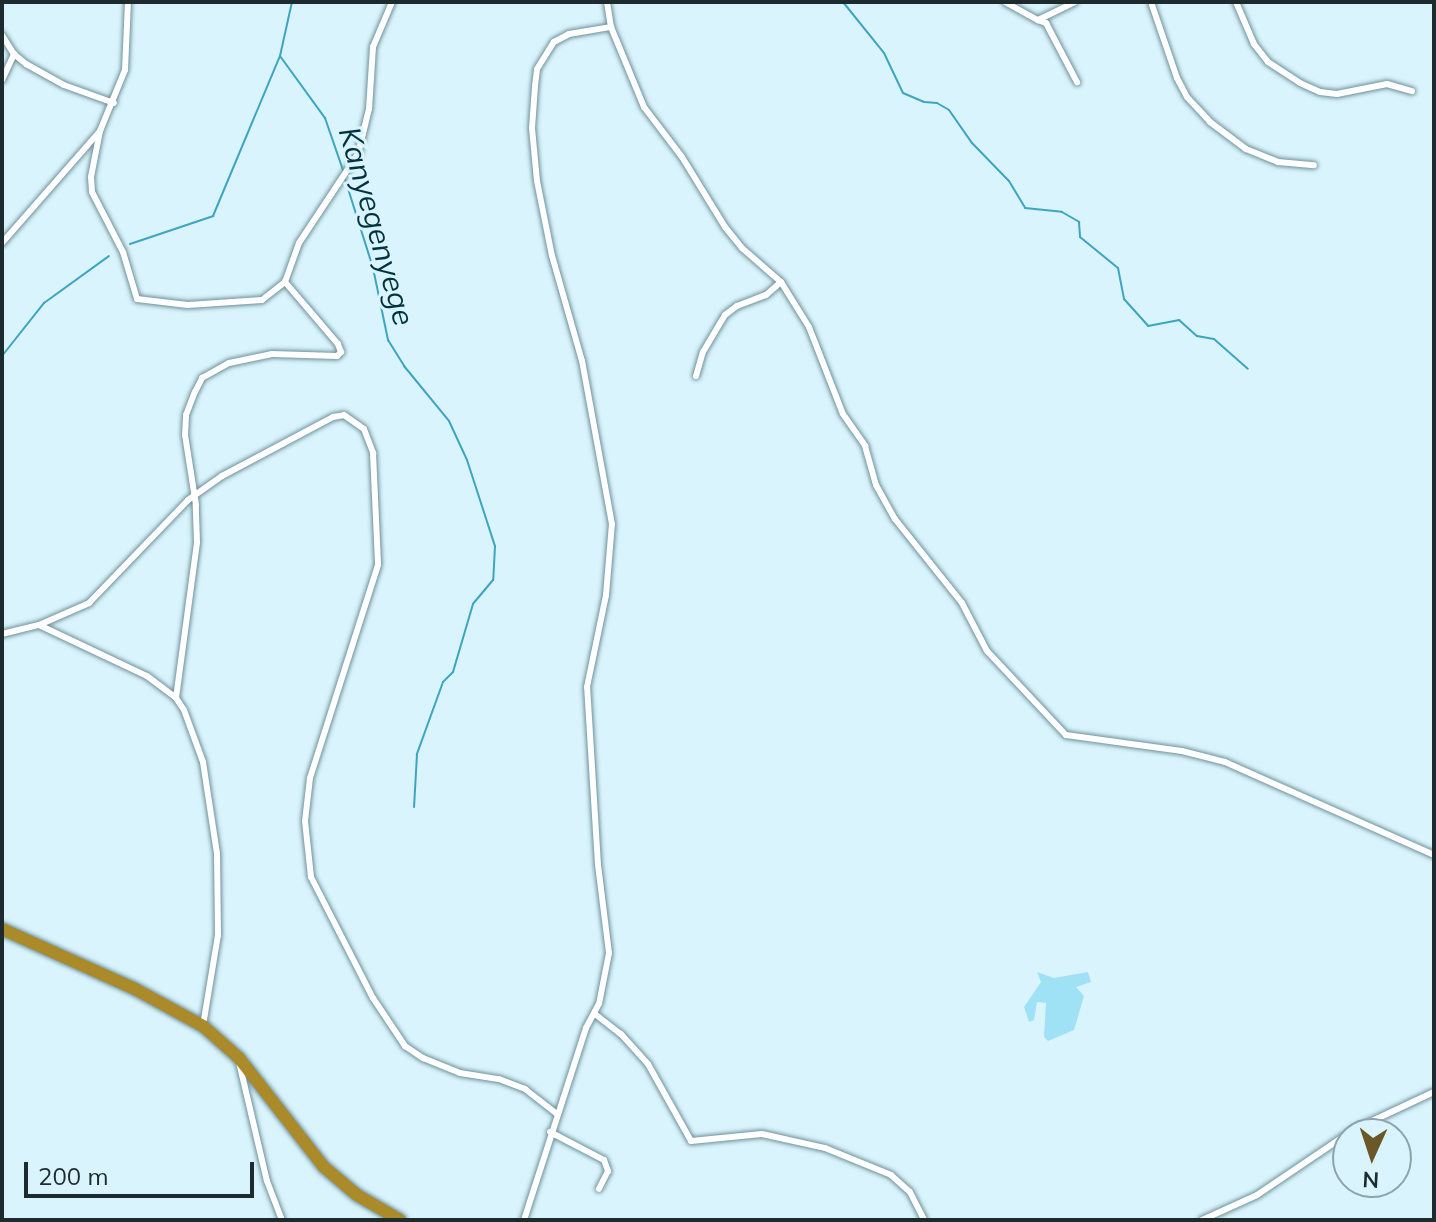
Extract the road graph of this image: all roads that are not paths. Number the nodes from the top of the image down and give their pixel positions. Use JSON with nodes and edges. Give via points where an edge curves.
{"nodes":[{"id":1,"x":128,"y":2,"type":"edge"},
{"id":2,"x":392,"y":2,"type":"edge"},
{"id":3,"x":607,"y":2,"type":"edge"},
{"id":4,"x":1005,"y":2,"type":"edge"},
{"id":5,"x":1075,"y":2,"type":"edge"},
{"id":6,"x":1151,"y":2,"type":"edge"},
{"id":7,"x":1236,"y":2,"type":"edge"},
{"id":8,"x":1038,"y":20,"type":"junction"},
{"id":9,"x":611,"y":27,"type":"junction"},
{"id":10,"x":2,"y":35,"type":"edge"},
{"id":11,"x":14,"y":54,"type":"junction"},
{"id":12,"x":2,"y":80,"type":"edge"},
{"id":13,"x":1077,"y":82,"type":"dead end"},
{"id":14,"x":1412,"y":91,"type":"dead end"},
{"id":15,"x":114,"y":103,"type":"junction"},
{"id":16,"x":100,"y":131,"type":"junction"},
{"id":17,"x":1314,"y":165,"type":"dead end"},
{"id":18,"x":2,"y":243,"type":"edge"},
{"id":19,"x":285,"y":282,"type":"junction"},
{"id":20,"x":781,"y":282,"type":"junction"},
{"id":21,"x":696,"y":376,"type":"dead end"},
{"id":22,"x":194,"y":495,"type":"junction"},
{"id":23,"x":39,"y":625,"type":"junction"},
{"id":24,"x":2,"y":634,"type":"edge"},
{"id":25,"x":176,"y":698,"type":"junction"},
{"id":26,"x":1434,"y":855,"type":"edge"},
{"id":27,"x":2,"y":929,"type":"edge"},
{"id":28,"x":595,"y":1014,"type":"junction"},
{"id":29,"x":203,"y":1026,"type":"junction"},
{"id":30,"x":239,"y":1058,"type":"junction"},
{"id":31,"x":1434,"y":1092,"type":"edge"},
{"id":32,"x":557,"y":1114,"type":"junction"},
{"id":33,"x":550,"y":1132,"type":"junction"},
{"id":34,"x":599,"y":1189,"type":"dead end"},
{"id":35,"x":282,"y":1220,"type":"edge"},
{"id":36,"x":400,"y":1220,"type":"edge"},
{"id":37,"x":524,"y":1220,"type":"edge"},
{"id":38,"x":924,"y":1220,"type":"edge"},
{"id":39,"x":1202,"y":1220,"type":"edge"}],
"edges":[{"from":1,"to":15,"type":"street","via":[[125,70]]},
{"from":2,"to":19,"type":"street","via":[[373,47],[369,109],[358,154],[299,243]]},
{"from":3,"to":9,"type":"street"},
{"from":4,"to":8,"type":"street"},
{"from":5,"to":8,"type":"street"},
{"from":6,"to":17,"type":"street","via":[[1177,78],[1196,108],[1246,149],[1278,162]]},
{"from":7,"to":14,"type":"street","via":[[1268,62],[1300,83],[1337,94],[1387,84]]},
{"from":8,"to":13,"type":"street","via":[[1046,23]]},
{"from":9,"to":20,"type":"street","via":[[644,107],[725,227]]},
{"from":9,"to":28,"type":"street","via":[[569,34],[545,52],[537,69],[532,128],[544,221],[574,325],[612,524],[606,595],[587,687],[609,953]]},
{"from":10,"to":11,"type":"street"},
{"from":11,"to":12,"type":"street"},
{"from":11,"to":15,"type":"street","via":[[64,85]]},
{"from":15,"to":16,"type":"street"},
{"from":16,"to":18,"type":"street"},
{"from":16,"to":19,"type":"street","via":[[92,192],[123,252],[137,299],[188,305],[251,303]]},
{"from":19,"to":22,"type":"street","via":[[338,344],[339,355],[272,354],[229,363],[202,378],[186,415]]},
{"from":20,"to":21,"type":"street","via":[[725,315]]},
{"from":20,"to":26,"type":"street","via":[[818,344],[843,414],[865,446],[876,485],[895,519],[962,603],[987,651],[1066,735],[1225,762]]},
{"from":22,"to":23,"type":"street","via":[[89,603]]},
{"from":22,"to":25,"type":"street","via":[[197,542]]},
{"from":22,"to":32,"type":"street","via":[[333,417],[349,417],[367,432],[373,453],[378,565],[310,778],[305,821],[311,877],[373,998],[405,1046],[460,1073],[525,1089]]},
{"from":23,"to":24,"type":"street"},
{"from":23,"to":25,"type":"street","via":[[147,676]]},
{"from":25,"to":29,"type":"street","via":[[203,762],[217,853],[218,935]]},
{"from":27,"to":29,"type":"highway"},
{"from":28,"to":32,"type":"street"},
{"from":28,"to":38,"type":"street","via":[[648,1064],[691,1141],[762,1134],[825,1148],[891,1175],[910,1192]]},
{"from":29,"to":30,"type":"highway"},
{"from":30,"to":35,"type":"street","via":[[267,1181]]},
{"from":30,"to":36,"type":"highway","via":[[324,1167],[357,1195]]},
{"from":31,"to":39,"type":"street","via":[[1364,1124],[1257,1195]]},
{"from":32,"to":33,"type":"street"},
{"from":33,"to":34,"type":"street","via":[[604,1160],[608,1171]]},
{"from":33,"to":37,"type":"street"}]}
